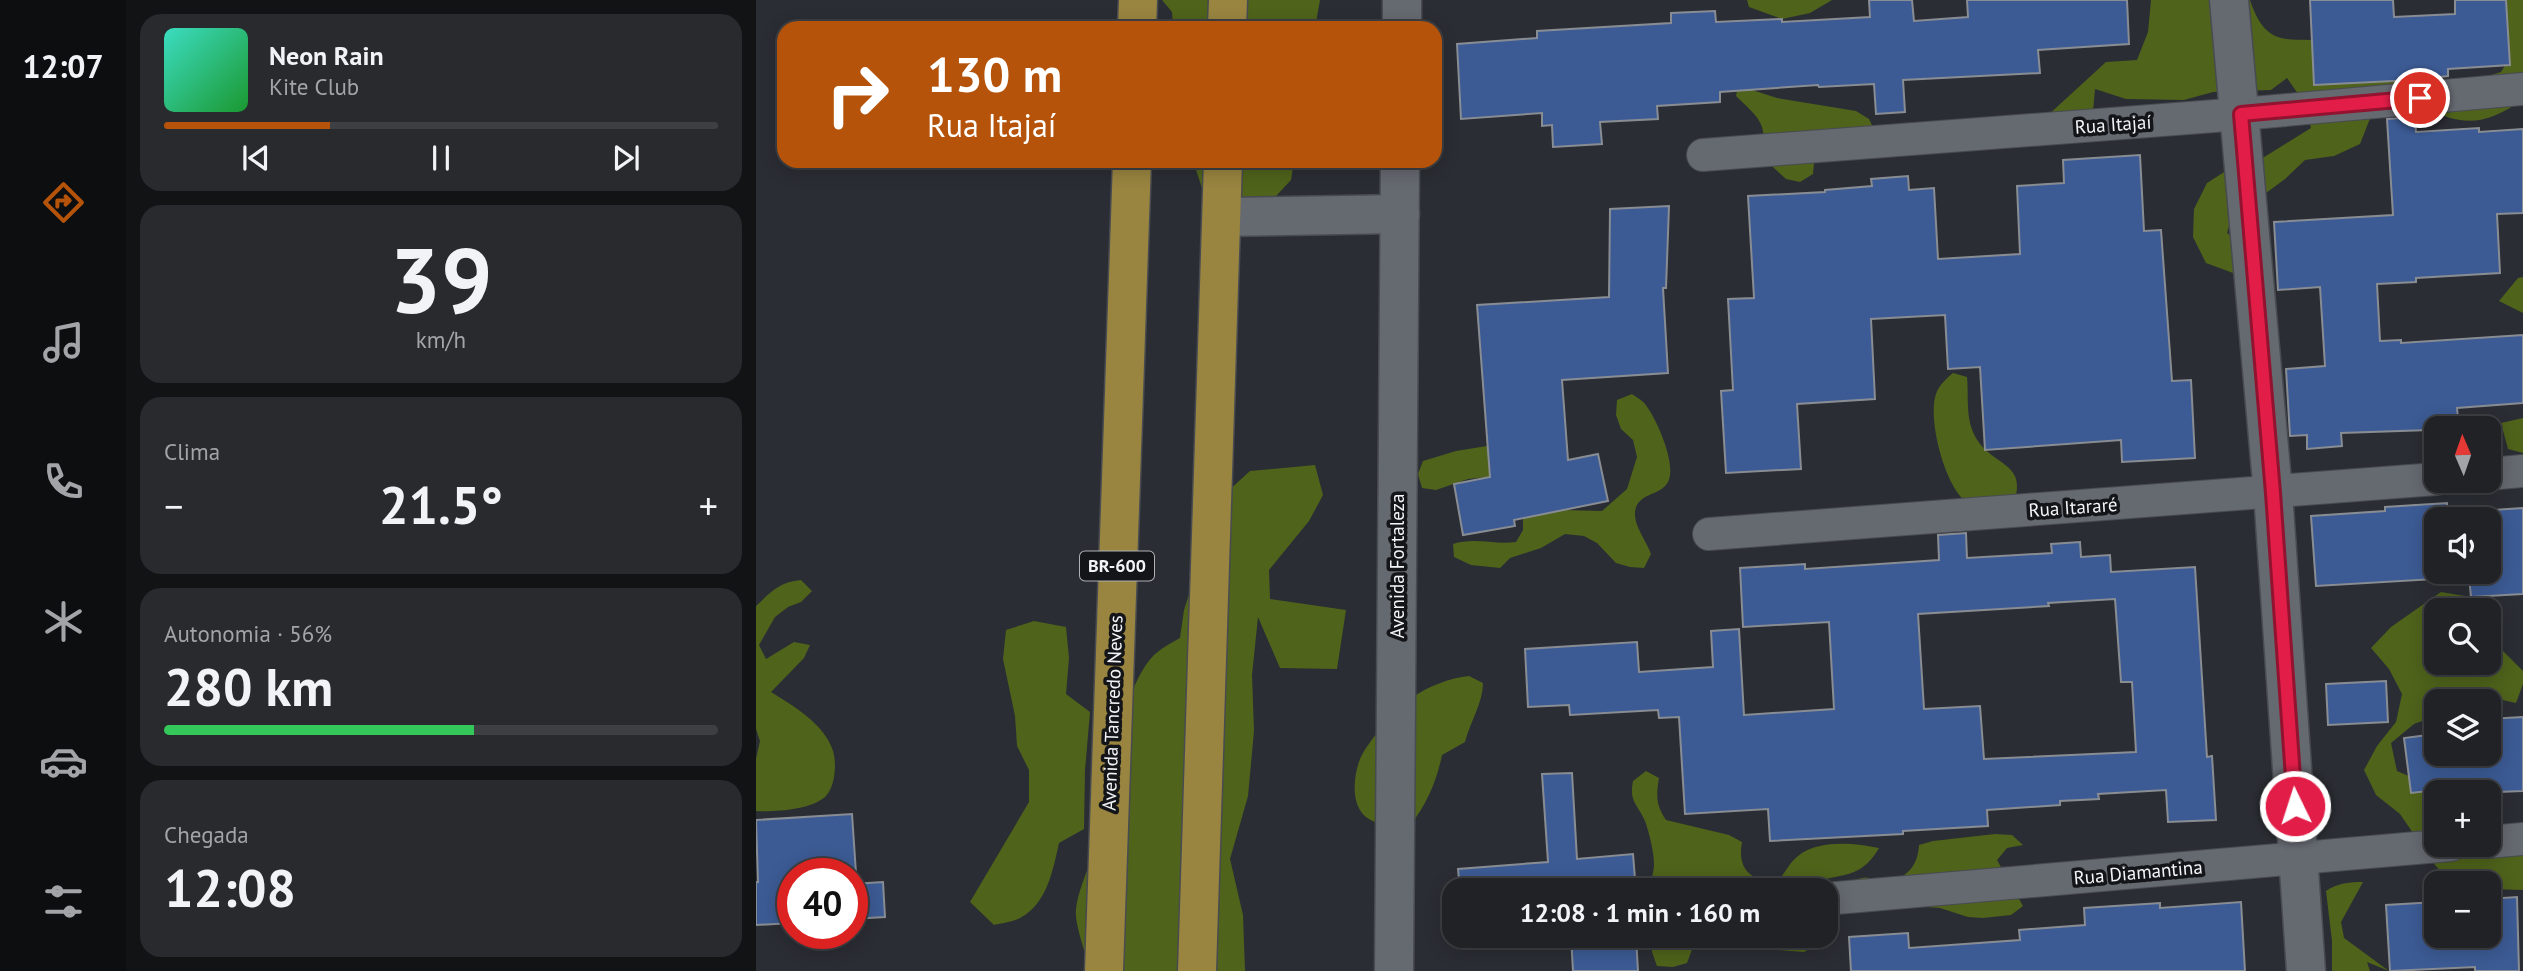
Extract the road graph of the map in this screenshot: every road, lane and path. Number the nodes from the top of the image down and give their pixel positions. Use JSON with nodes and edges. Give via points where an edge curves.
{"nodes":[{"id":1,"x":1138,"y":0,"type":"edge"},
{"id":2,"x":1228,"y":0,"type":"edge"},
{"id":3,"x":1402,"y":0,"type":"edge"},
{"id":4,"x":2230,"y":0,"type":"edge"},
{"id":5,"x":1137,"y":21,"type":"edge"},
{"id":6,"x":1227,"y":21,"type":"edge"},
{"id":7,"x":1402,"y":21,"type":"edge"},
{"id":8,"x":2523,"y":89,"type":"edge"},
{"id":9,"x":2241,"y":114,"type":"junction"},
{"id":10,"x":1703,"y":155,"type":"dead end"},
{"id":11,"x":1132,"y":168,"type":"edge"},
{"id":12,"x":1223,"y":168,"type":"edge"},
{"id":13,"x":1400,"y":168,"type":"edge"},
{"id":14,"x":1400,"y":214,"type":"junction"},
{"id":15,"x":1222,"y":217,"type":"junction"},
{"id":16,"x":2523,"y":471,"type":"edge"},
{"id":17,"x":2501,"y":473,"type":"edge"},
{"id":18,"x":2424,"y":480,"type":"edge"},
{"id":19,"x":2273,"y":493,"type":"junction"},
{"id":20,"x":1709,"y":534,"type":"dead end"},
{"id":21,"x":2523,"y":839,"type":"edge"},
{"id":22,"x":2501,"y":841,"type":"edge"},
{"id":23,"x":2424,"y":847,"type":"edge"},
{"id":24,"x":2298,"y":859,"type":"junction"},
{"id":25,"x":1838,"y":898,"type":"edge"},
{"id":26,"x":1104,"y":971,"type":"edge"},
{"id":27,"x":1196,"y":971,"type":"edge"},
{"id":28,"x":1394,"y":971,"type":"edge"},
{"id":29,"x":2306,"y":971,"type":"edge"}],
"edges":[{"from":1,"to":5,"type":"main road"},
{"from":2,"to":6,"type":"main road"},
{"from":3,"to":7,"type":"street"},
{"from":4,"to":9,"type":"street"},
{"from":8,"to":9,"type":"street","name":"Rua Itajaí"},
{"from":9,"to":10,"type":"street","name":"Rua Itajaí"},
{"from":9,"to":19,"type":"street"},
{"from":11,"to":26,"type":"main road","name":"Avenida Tancredo Neves","number":"BR-600"},
{"from":12,"to":15,"type":"main road"},
{"from":13,"to":14,"type":"street","name":"Avenida Fortaleza"},
{"from":14,"to":15,"type":"street"},
{"from":14,"to":28,"type":"street","name":"Avenida Fortaleza"},
{"from":15,"to":27,"type":"main road"},
{"from":16,"to":17,"type":"street"},
{"from":18,"to":19,"type":"street","name":"Rua Itararé"},
{"from":19,"to":20,"type":"street","name":"Rua Itararé"},
{"from":19,"to":24,"type":"street"},
{"from":21,"to":22,"type":"street"},
{"from":23,"to":24,"type":"street","name":"Rua Diamantina"},
{"from":24,"to":25,"type":"street","name":"Rua Diamantina"},
{"from":24,"to":29,"type":"street"}]}
